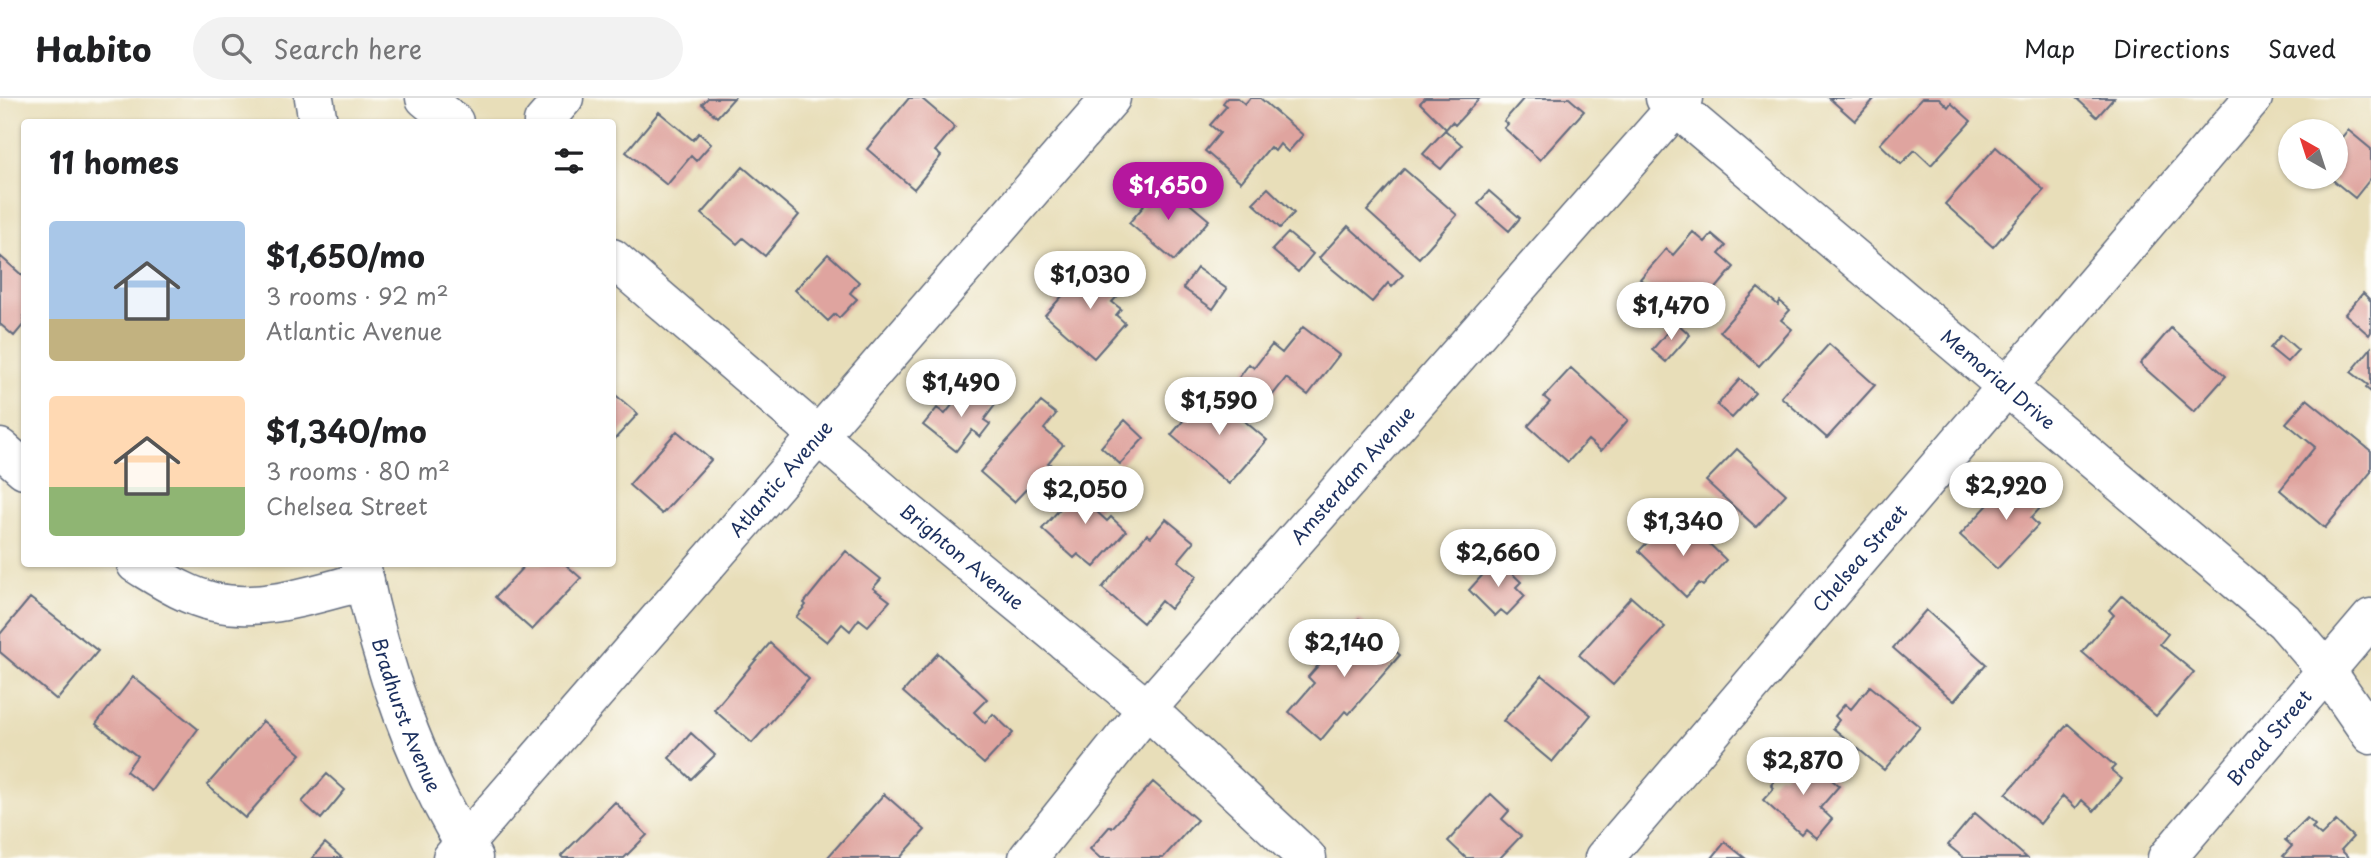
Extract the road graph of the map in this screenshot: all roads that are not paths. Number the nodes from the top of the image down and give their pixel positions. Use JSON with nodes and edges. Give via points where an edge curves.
{"nodes":[{"id":1,"x":314,"y":98,"type":"edge"},
{"id":2,"x":425,"y":98,"type":"edge"},
{"id":3,"x":564,"y":98,"type":"edge"},
{"id":4,"x":1111,"y":98,"type":"edge"},
{"id":5,"x":2253,"y":98,"type":"edge"},
{"id":6,"x":1675,"y":101,"type":"edge"},
{"id":7,"x":318,"y":119,"type":"edge"},
{"id":8,"x":450,"y":119,"type":"edge"},
{"id":9,"x":546,"y":119,"type":"edge"},
{"id":10,"x":616,"y":261,"type":"edge"},
{"id":11,"x":2007,"y":385,"type":"junction"},
{"id":12,"x":817,"y":435,"type":"junction"},
{"id":13,"x":0,"y":448,"type":"edge"},
{"id":14,"x":21,"y":466,"type":"edge"},
{"id":15,"x":141,"y":567,"type":"edge"},
{"id":16,"x":363,"y":572,"type":"edge"},
{"id":17,"x":2371,"y":618,"type":"edge"},
{"id":18,"x":2326,"y":670,"type":"junction"},
{"id":19,"x":1147,"y":709,"type":"junction"},
{"id":20,"x":2371,"y":735,"type":"edge"},
{"id":21,"x":463,"y":853,"type":"edge"},
{"id":22,"x":1028,"y":858,"type":"edge"},
{"id":23,"x":1307,"y":858,"type":"edge"},
{"id":24,"x":1604,"y":858,"type":"edge"},
{"id":25,"x":2167,"y":858,"type":"edge"}],
"edges":[{"from":1,"to":7,"type":"street"},
{"from":2,"to":8,"type":"street"},
{"from":3,"to":9,"type":"street"},
{"from":4,"to":12,"type":"street","name":"Atlantic Avenue"},
{"from":5,"to":11,"type":"street","name":"Chelsea Street"},
{"from":6,"to":11,"type":"street","name":"Memorial Drive"},
{"from":6,"to":19,"type":"street","name":"Amsterdam Avenue"},
{"from":10,"to":12,"type":"street","name":"Brighton Avenue"},
{"from":11,"to":18,"type":"street","name":"Memorial Drive","via":[[2284,621]]},
{"from":11,"to":24,"type":"street","name":"Chelsea Street"},
{"from":12,"to":19,"type":"street","name":"Brighton Avenue"},
{"from":12,"to":21,"type":"street","name":"Atlantic Avenue"},
{"from":13,"to":14,"type":"street"},
{"from":15,"to":16,"type":"street","via":[[191,595],[241,605],[270,603]]},
{"from":16,"to":21,"type":"street","name":"Bradhurst Avenue","via":[[386,663]]},
{"from":17,"to":18,"type":"street","name":"Broad Street"},
{"from":18,"to":20,"type":"street","name":"Memorial Drive"},
{"from":18,"to":25,"type":"street","name":"Broad Street"},
{"from":19,"to":22,"type":"street","name":"Amsterdam Avenue"},
{"from":19,"to":23,"type":"street","name":"Brighton Avenue"}]}
